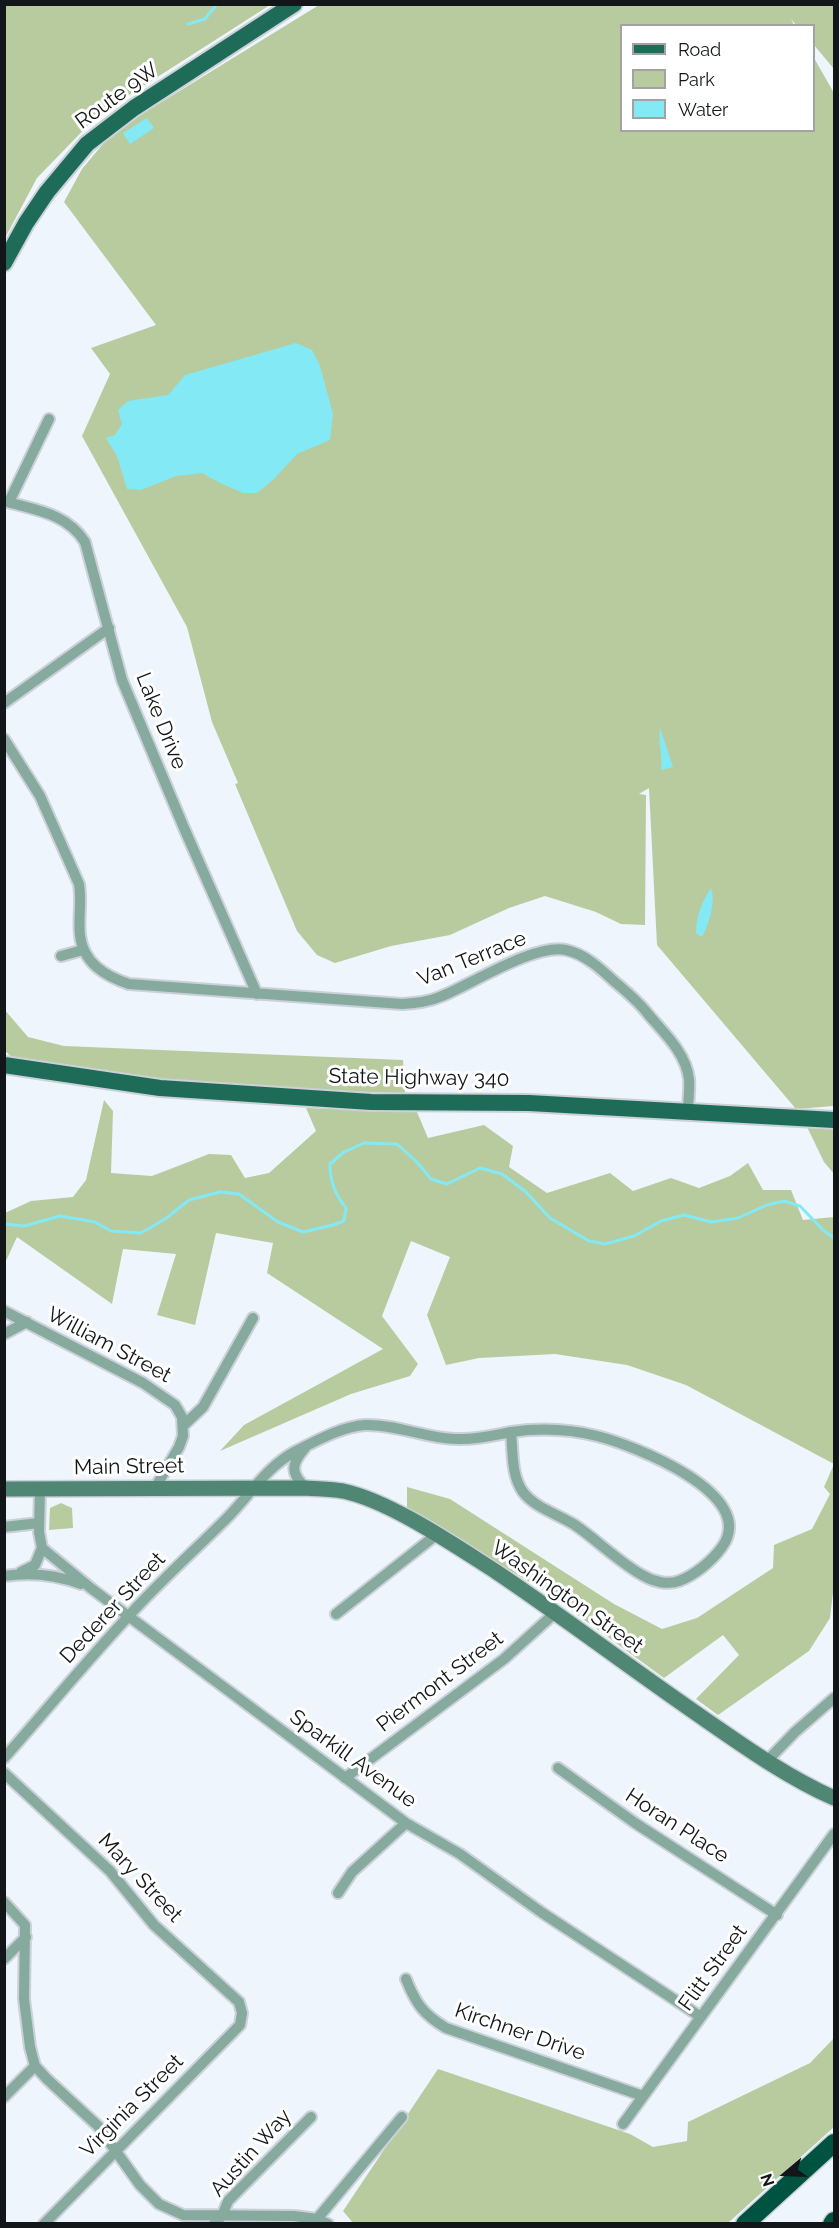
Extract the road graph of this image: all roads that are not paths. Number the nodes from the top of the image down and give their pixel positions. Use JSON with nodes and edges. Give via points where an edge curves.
{"nodes":[{"id":1,"x":294,"y":4,"type":"edge"},
{"id":2,"x":4,"y":263,"type":"edge"},
{"id":3,"x":49,"y":419,"type":"dead end"},
{"id":4,"x":7,"y":501,"type":"edge"},
{"id":5,"x":109,"y":628,"type":"junction"},
{"id":6,"x":4,"y":703,"type":"edge"},
{"id":7,"x":4,"y":739,"type":"edge"},
{"id":8,"x":83,"y":950,"type":"junction"},
{"id":9,"x":61,"y":956,"type":"dead end"},
{"id":10,"x":257,"y":994,"type":"junction"},
{"id":11,"x":6,"y":1066,"type":"edge"},
{"id":12,"x":688,"y":1111,"type":"junction"},
{"id":13,"x":834,"y":1120,"type":"edge"},
{"id":14,"x":4,"y":1311,"type":"edge"},
{"id":15,"x":253,"y":1318,"type":"dead end"},
{"id":16,"x":27,"y":1322,"type":"junction"},
{"id":17,"x":4,"y":1334,"type":"edge"},
{"id":18,"x":184,"y":1425,"type":"junction"},
{"id":19,"x":511,"y":1432,"type":"junction"},
{"id":20,"x":308,"y":1445,"type":"junction"},
{"id":21,"x":4,"y":1488,"type":"edge"},
{"id":22,"x":155,"y":1488,"type":"junction"},
{"id":23,"x":254,"y":1488,"type":"junction"},
{"id":24,"x":306,"y":1488,"type":"junction"},
{"id":25,"x":40,"y":1489,"type":"junction"},
{"id":26,"x":39,"y":1523,"type":"junction"},
{"id":27,"x":4,"y":1527,"type":"edge"},
{"id":28,"x":436,"y":1535,"type":"junction"},
{"id":29,"x":42,"y":1548,"type":"junction"},
{"id":30,"x":10,"y":1575,"type":"edge"},
{"id":31,"x":92,"y":1589,"type":"junction"},
{"id":32,"x":556,"y":1612,"type":"junction"},
{"id":33,"x":336,"y":1614,"type":"dead end"},
{"id":34,"x":128,"y":1616,"type":"junction"},
{"id":35,"x":834,"y":1698,"type":"edge"},
{"id":36,"x":4,"y":1758,"type":"edge"},
{"id":37,"x":767,"y":1761,"type":"junction"},
{"id":38,"x":558,"y":1768,"type":"dead end"},
{"id":39,"x":4,"y":1773,"type":"edge"},
{"id":40,"x":345,"y":1779,"type":"junction"},
{"id":41,"x":834,"y":1798,"type":"edge"},
{"id":42,"x":406,"y":1823,"type":"junction"},
{"id":43,"x":834,"y":1834,"type":"edge"},
{"id":44,"x":338,"y":1893,"type":"dead end"},
{"id":45,"x":4,"y":1902,"type":"edge"},
{"id":46,"x":777,"y":1915,"type":"junction"},
{"id":47,"x":26,"y":1937,"type":"junction"},
{"id":48,"x":4,"y":1959,"type":"edge"},
{"id":49,"x":406,"y":1979,"type":"dead end"},
{"id":50,"x":242,"y":2013,"type":"joint"},
{"id":51,"x":701,"y":2017,"type":"junction"},
{"id":52,"x":35,"y":2066,"type":"junction"},
{"id":53,"x":643,"y":2096,"type":"junction"},
{"id":54,"x":4,"y":2097,"type":"edge"},
{"id":55,"x":311,"y":2117,"type":"dead end"},
{"id":56,"x":402,"y":2117,"type":"dead end"},
{"id":57,"x":623,"y":2124,"type":"dead end"},
{"id":58,"x":834,"y":2143,"type":"edge"},
{"id":59,"x":116,"y":2150,"type":"junction"},
{"id":60,"x":317,"y":2219,"type":"junction"},
{"id":61,"x":218,"y":2220,"type":"edge"},
{"id":62,"x":44,"y":2223,"type":"edge"},
{"id":63,"x":328,"y":2223,"type":"edge"},
{"id":64,"x":745,"y":2223,"type":"edge"}],
"edges":[{"from":1,"to":2,"type":"main road","name":"Route 9W","via":[[134,108],[87,144],[47,192]]},
{"from":3,"to":4,"type":"street"},
{"from":4,"to":5,"type":"street","name":"Lake Drive","via":[[55,515],[81,534],[89,550]]},
{"from":5,"to":6,"type":"street"},
{"from":5,"to":10,"type":"street","name":"Lake Drive","via":[[122,680],[141,730]]},
{"from":7,"to":8,"type":"street","via":[[40,796],[79,884]]},
{"from":8,"to":9,"type":"street"},
{"from":8,"to":10,"type":"street","name":"Van Terrace","via":[[94,966],[129,984]]},
{"from":10,"to":12,"type":"street","name":"Van Terrace","via":[[421,1003],[528,956],[564,950],[600,968],[642,1006],[674,1046],[686,1064],[690,1081]]},
{"from":11,"to":12,"type":"main road","name":"State Highway 340","via":[[160,1089],[371,1102],[529,1103]]},
{"from":12,"to":13,"type":"main road","name":"State Highway 340"},
{"from":14,"to":16,"type":"street","name":"William Street"},
{"from":15,"to":18,"type":"street","via":[[203,1407]]},
{"from":16,"to":17,"type":"street"},
{"from":16,"to":18,"type":"street","name":"William Street","via":[[158,1392],[175,1405]]},
{"from":18,"to":22,"type":"street","via":[[181,1443]]},
{"from":19,"to":19,"type":"street","name":"Dederer Street","via":[[516,1479],[524,1493],[643,1576],[676,1583],[716,1556],[726,1542],[726,1509],[715,1496],[657,1457],[595,1435],[562,1430]]},
{"from":19,"to":20,"type":"street","name":"Dederer Street","via":[[439,1438],[363,1425]]},
{"from":20,"to":23,"type":"street","name":"Dederer Street","via":[[279,1461]]},
{"from":20,"to":24,"type":"street","via":[[294,1468],[296,1479]]},
{"from":21,"to":25,"type":"main road","name":"Main Street"},
{"from":22,"to":23,"type":"main road","name":"Main Street"},
{"from":22,"to":25,"type":"main road","name":"Main Street"},
{"from":23,"to":24,"type":"main road","name":"Washington Street"},
{"from":23,"to":34,"type":"street","name":"Dederer Street"},
{"from":24,"to":28,"type":"main road","name":"Washington Street","via":[[343,1491],[372,1501]]},
{"from":25,"to":26,"type":"street"},
{"from":26,"to":27,"type":"street"},
{"from":26,"to":29,"type":"street"},
{"from":28,"to":32,"type":"main road","name":"Washington Street"},
{"from":28,"to":33,"type":"street"},
{"from":29,"to":30,"type":"street","via":[[35,1565]]},
{"from":29,"to":31,"type":"street","name":"Sparkill Avenue"},
{"from":30,"to":31,"type":"street","via":[[51,1576]]},
{"from":31,"to":34,"type":"street","name":"Sparkill Avenue"},
{"from":32,"to":37,"type":"main road","name":"Washington Street"},
{"from":32,"to":40,"type":"street","name":"Piermont Street","via":[[504,1659]]},
{"from":34,"to":36,"type":"street","name":"Dederer Street"},
{"from":34,"to":40,"type":"street","name":"Sparkill Avenue"},
{"from":35,"to":37,"type":"street"},
{"from":37,"to":41,"type":"main road","name":"Washington Street"},
{"from":38,"to":46,"type":"street","name":"Horan Place"},
{"from":39,"to":50,"type":"street","name":"Mary Street","via":[[110,1871],[154,1925],[239,2002]]},
{"from":40,"to":42,"type":"street","name":"Sparkill Avenue"},
{"from":42,"to":44,"type":"street","via":[[352,1872]]},
{"from":42,"to":51,"type":"street","name":"Sparkill Avenue","via":[[460,1854]]},
{"from":43,"to":46,"type":"street","name":"Flitt Street"},
{"from":45,"to":47,"type":"street","via":[[25,1925]]},
{"from":46,"to":51,"type":"street","name":"Flitt Street"},
{"from":47,"to":48,"type":"street"},
{"from":47,"to":52,"type":"street","via":[[24,1999]]},
{"from":49,"to":53,"type":"street","name":"Kirchner Drive","via":[[419,2007],[446,2028]]},
{"from":50,"to":59,"type":"street","name":"Virginia Street","via":[[240,2025]]},
{"from":51,"to":53,"type":"street","name":"Flitt Street"},
{"from":52,"to":54,"type":"street"},
{"from":52,"to":59,"type":"street","via":[[98,2126]]},
{"from":53,"to":57,"type":"street","name":"Flitt Street"},
{"from":55,"to":61,"type":"street","name":"Austin Way","via":[[228,2201]]},
{"from":56,"to":60,"type":"street"},
{"from":58,"to":64,"type":"highway"},
{"from":59,"to":61,"type":"street","via":[[140,2185],[159,2204],[183,2215]]},
{"from":59,"to":62,"type":"street","name":"Virginia Street"},
{"from":60,"to":61,"type":"street","via":[[294,2216]]},
{"from":60,"to":63,"type":"street"}]}
